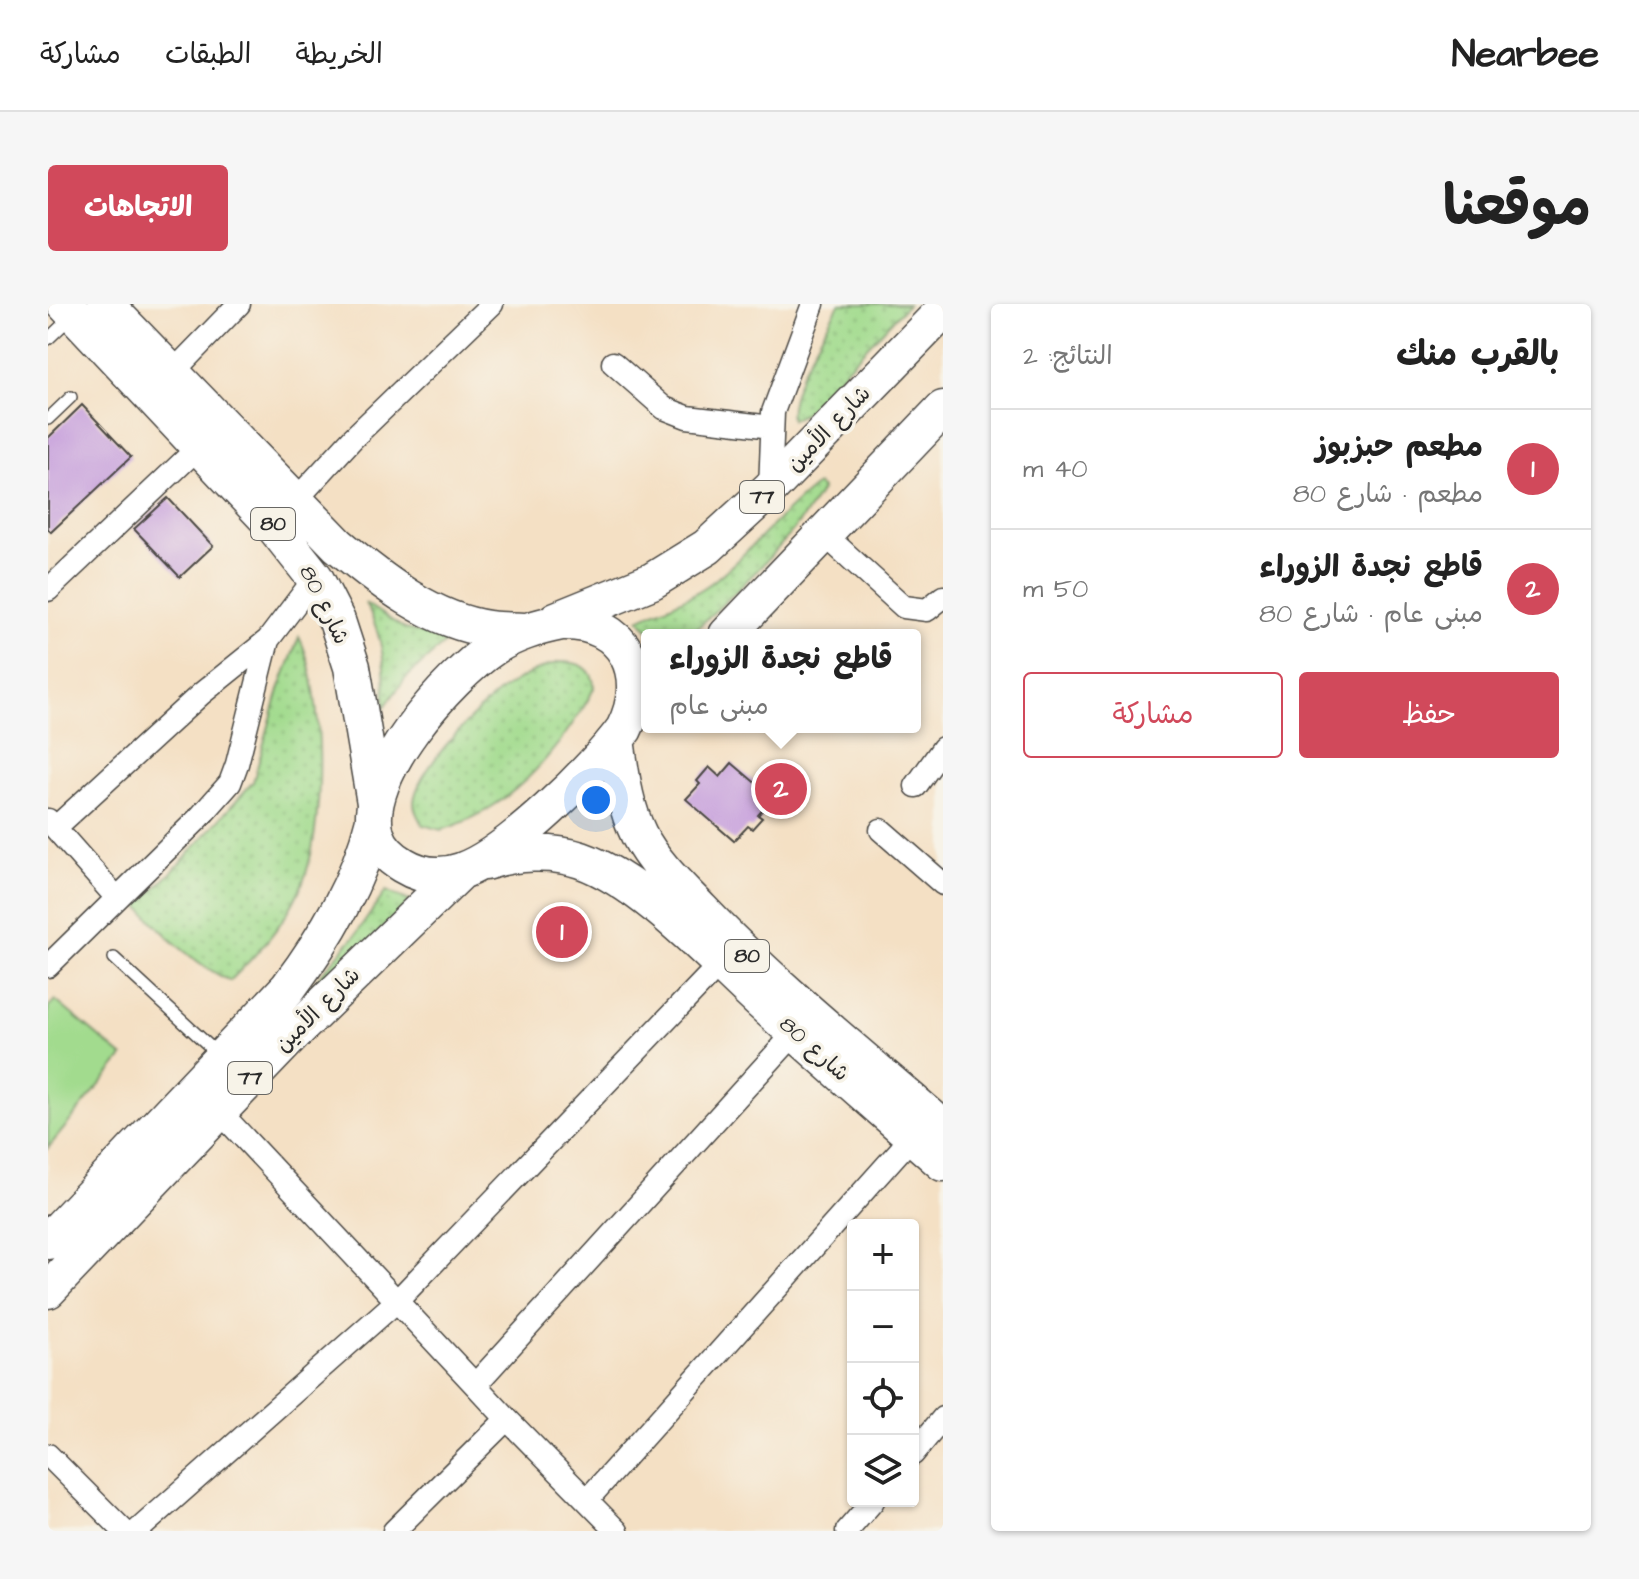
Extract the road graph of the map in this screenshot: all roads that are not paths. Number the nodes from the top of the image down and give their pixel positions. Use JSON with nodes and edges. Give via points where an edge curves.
{"nodes":[{"id":1,"x":239,"y":304,"type":"edge"},
{"id":2,"x":492,"y":304,"type":"edge"},
{"id":3,"x":813,"y":304,"type":"edge"},
{"id":4,"x":81,"y":307,"type":"edge"},
{"id":5,"x":943,"y":311,"type":"edge"},
{"id":6,"x":48,"y":339,"type":"edge"},
{"id":7,"x":613,"y":363,"type":"dead end"},
{"id":8,"x":171,"y":374,"type":"junction"},
{"id":9,"x":71,"y":397,"type":"dead end"},
{"id":10,"x":943,"y":409,"type":"edge"},
{"id":11,"x":48,"y":419,"type":"edge"},
{"id":12,"x":772,"y":427,"type":"junction"},
{"id":13,"x":200,"y":446,"type":"junction"},
{"id":14,"x":770,"y":489,"type":"junction"},
{"id":15,"x":295,"y":501,"type":"junction"},
{"id":16,"x":824,"y":534,"type":"junction"},
{"id":17,"x":315,"y":578,"type":"junction"},
{"id":18,"x":48,"y":590,"type":"edge"},
{"id":19,"x":943,"y":597,"type":"edge"},
{"id":20,"x":533,"y":629,"type":"junction"},
{"id":21,"x":733,"y":629,"type":"edge"},
{"id":22,"x":268,"y":640,"type":"junction"},
{"id":23,"x":629,"y":728,"type":"edge"},
{"id":24,"x":943,"y":748,"type":"edge"},
{"id":25,"x":916,"y":786,"type":"dead end"},
{"id":26,"x":374,"y":812,"type":"junction"},
{"id":27,"x":52,"y":824,"type":"edge"},
{"id":28,"x":881,"y":830,"type":"dead end"},
{"id":29,"x":466,"y":869,"type":"junction"},
{"id":30,"x":943,"y":884,"type":"edge"},
{"id":31,"x":116,"y":897,"type":"junction"},
{"id":32,"x":114,"y":958,"type":"dead end"},
{"id":33,"x":720,"y":964,"type":"junction"},
{"id":34,"x":48,"y":966,"type":"edge"},
{"id":35,"x":795,"y":1033,"type":"junction"},
{"id":36,"x":222,"y":1058,"type":"junction"},
{"id":37,"x":219,"y":1111,"type":"junction"},
{"id":38,"x":928,"y":1132,"type":"edge"},
{"id":39,"x":943,"y":1163,"type":"edge"},
{"id":40,"x":48,"y":1241,"type":"edge"},
{"id":41,"x":48,"y":1290,"type":"edge"},
{"id":42,"x":398,"y":1300,"type":"junction"},
{"id":43,"x":476,"y":1384,"type":"junction"},
{"id":44,"x":507,"y":1419,"type":"junction"},
{"id":45,"x":941,"y":1425,"type":"edge"},
{"id":46,"x":919,"y":1448,"type":"edge"},
{"id":47,"x":48,"y":1455,"type":"edge"},
{"id":48,"x":587,"y":1500,"type":"junction"},
{"id":49,"x":868,"y":1507,"type":"edge"},
{"id":50,"x":614,"y":1530,"type":"edge"},
{"id":51,"x":124,"y":1531,"type":"edge"},
{"id":52,"x":137,"y":1531,"type":"edge"},
{"id":53,"x":394,"y":1531,"type":"edge"},
{"id":54,"x":847,"y":1531,"type":"edge"}],
"edges":[{"from":1,"to":8,"type":"street"},
{"from":2,"to":15,"type":"street"},
{"from":3,"to":12,"type":"street"},
{"from":4,"to":6,"type":"lane"},
{"from":4,"to":8,"type":"main road","name":"شارع 80","number":"80"},
{"from":4,"to":13,"type":"main road","name":"شارع 80","number":"80"},
{"from":5,"to":14,"type":"main road","name":"شارع الأمين","number":"77"},
{"from":7,"to":12,"type":"street","via":[[664,408],[687,417]]},
{"from":8,"to":15,"type":"main road","name":"شارع 80","number":"80"},
{"from":9,"to":11,"type":"lane"},
{"from":10,"to":16,"type":"main road"},
{"from":12,"to":14,"type":"street"},
{"from":13,"to":17,"type":"main road","name":"شارع 80","number":"80"},
{"from":13,"to":18,"type":"street"},
{"from":14,"to":20,"type":"main road","name":"شارع الأمين","number":"77","via":[[681,565]]},
{"from":15,"to":20,"type":"main road","name":"شارع 80","number":"80","via":[[361,564],[408,598],[448,618],[487,629]]},
{"from":16,"to":19,"type":"street","via":[[904,607],[927,610]]},
{"from":16,"to":21,"type":"main road"},
{"from":17,"to":22,"type":"street"},
{"from":17,"to":26,"type":"main road","name":"شارع 80","number":"80","via":[[352,667]]},
{"from":20,"to":23,"type":"main road","via":[[586,623],[618,641],[631,662],[637,689]]},
{"from":20,"to":26,"type":"main road","name":"شارع الأمين","via":[[483,655],[430,704],[387,773]]},
{"from":22,"to":27,"type":"street"},
{"from":22,"to":31,"type":"street","via":[[230,783]]},
{"from":23,"to":29,"type":"main road","name":"شارع الأمين","via":[[563,795]]},
{"from":23,"to":38,"type":"main road","name":"شارع 80","number":"80","via":[[623,788],[641,838],[670,877],[737,947]]},
{"from":24,"to":25,"type":"street"},
{"from":26,"to":29,"type":"main road","name":"شارع 80","via":[[376,835],[396,861],[424,874]]},
{"from":26,"to":36,"type":"main road","name":"شارع الأمين","number":"77","via":[[357,873],[304,966]]},
{"from":27,"to":31,"type":"street"},
{"from":28,"to":30,"type":"street"},
{"from":29,"to":33,"type":"main road","name":"شارع 80","number":"80","via":[[514,855],[580,860],[643,898]]},
{"from":29,"to":37,"type":"main road","name":"شارع الأمين","number":"77"},
{"from":31,"to":34,"type":"street"},
{"from":32,"to":36,"type":"lane"},
{"from":33,"to":35,"type":"main road","name":"شارع 80","number":"80"},
{"from":33,"to":42,"type":"street"},
{"from":35,"to":38,"type":"main road","name":"شارع 80","number":"80"},
{"from":35,"to":43,"type":"street"},
{"from":36,"to":40,"type":"main road","name":"شارع الأمين","number":"77"},
{"from":37,"to":41,"type":"main road","name":"شارع الأمين","number":"77"},
{"from":37,"to":42,"type":"street"},
{"from":38,"to":39,"type":"main road","name":"شارع 80","number":"80"},
{"from":38,"to":48,"type":"street"},
{"from":42,"to":43,"type":"street"},
{"from":42,"to":52,"type":"street"},
{"from":43,"to":44,"type":"street"},
{"from":44,"to":48,"type":"street"},
{"from":44,"to":53,"type":"street"},
{"from":45,"to":46,"type":"street"},
{"from":47,"to":51,"type":"street"},
{"from":48,"to":50,"type":"street"},
{"from":49,"to":54,"type":"street"}]}
